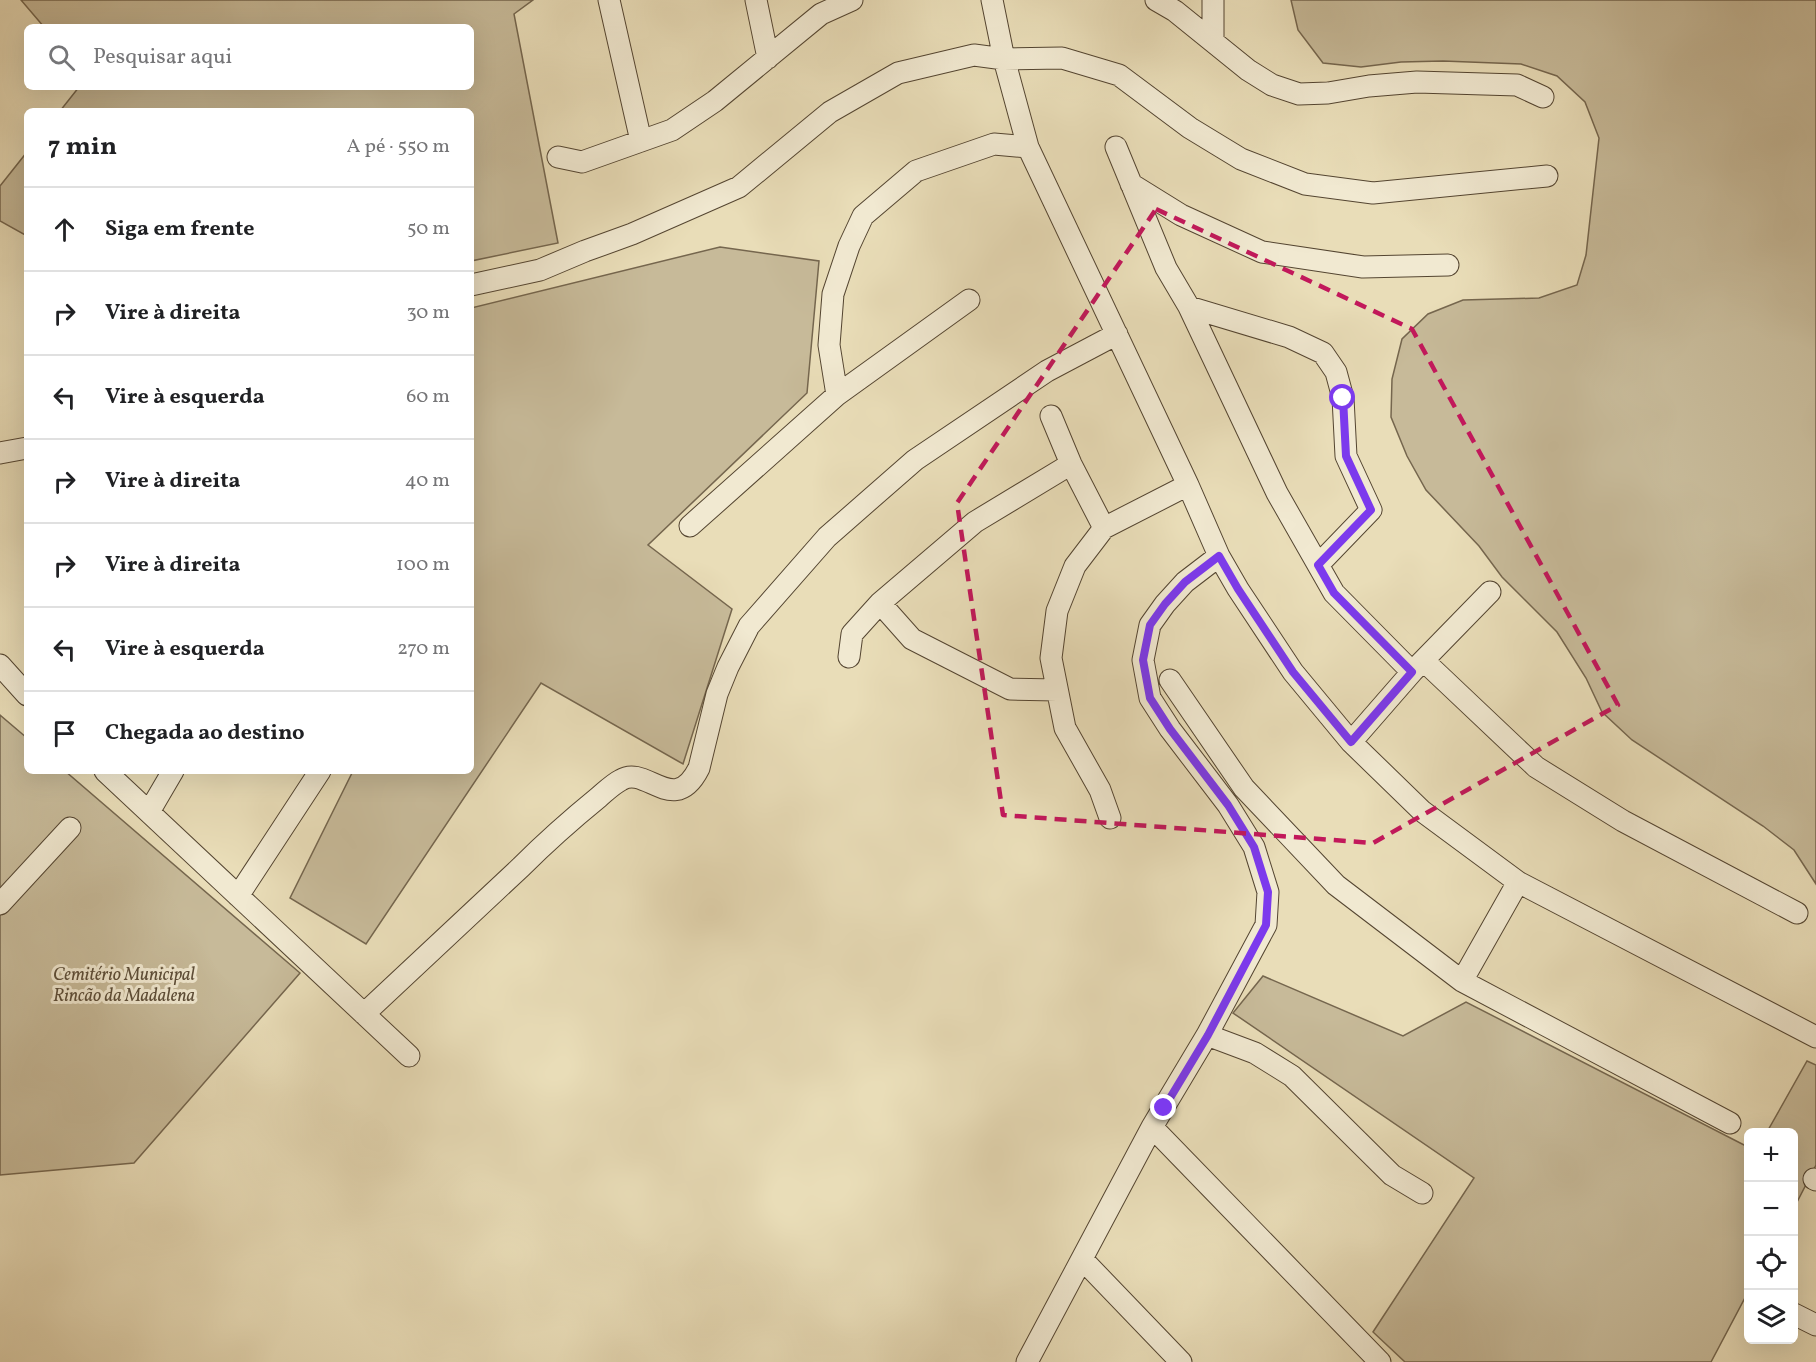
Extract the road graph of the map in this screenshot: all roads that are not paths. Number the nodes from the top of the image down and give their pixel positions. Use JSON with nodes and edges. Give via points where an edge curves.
{"nodes":[{"id":1,"x":609,"y":0,"type":"edge"},
{"id":2,"x":756,"y":0,"type":"edge"},
{"id":3,"x":852,"y":0,"type":"edge"},
{"id":4,"x":992,"y":0,"type":"edge"},
{"id":5,"x":1156,"y":0,"type":"edge"},
{"id":6,"x":1213,"y":0,"type":"edge"},
{"id":7,"x":1213,"y":40,"type":"junction"},
{"id":8,"x":768,"y":58,"type":"junction"},
{"id":9,"x":1004,"y":59,"type":"junction"},
{"id":10,"x":1543,"y":98,"type":"dead end"},
{"id":11,"x":640,"y":141,"type":"junction"},
{"id":12,"x":1028,"y":147,"type":"junction"},
{"id":13,"x":1116,"y":147,"type":"dead end"},
{"id":14,"x":558,"y":157,"type":"dead end"},
{"id":15,"x":1547,"y":176,"type":"dead end"},
{"id":16,"x":1131,"y":184,"type":"junction"},
{"id":17,"x":1448,"y":265,"type":"dead end"},
{"id":18,"x":474,"y":284,"type":"edge"},
{"id":19,"x":969,"y":300,"type":"dead end"},
{"id":20,"x":1189,"y":307,"type":"junction"},
{"id":21,"x":1117,"y":334,"type":"junction"},
{"id":22,"x":837,"y":396,"type":"junction"},
{"id":23,"x":1051,"y":416,"type":"dead end"},
{"id":24,"x":24,"y":449,"type":"edge"},
{"id":25,"x":0,"y":453,"type":"edge"},
{"id":26,"x":1071,"y":464,"type":"junction"},
{"id":27,"x":1188,"y":486,"type":"junction"},
{"id":28,"x":690,"y":526,"type":"dead end"},
{"id":29,"x":1104,"y":528,"type":"junction"},
{"id":30,"x":1219,"y":556,"type":"junction"},
{"id":31,"x":1318,"y":565,"type":"junction"},
{"id":32,"x":1490,"y":592,"type":"dead end"},
{"id":33,"x":880,"y":603,"type":"junction"},
{"id":34,"x":849,"y":657,"type":"dead end"},
{"id":35,"x":0,"y":665,"type":"edge"},
{"id":36,"x":1418,"y":667,"type":"junction"},
{"id":37,"x":1170,"y":680,"type":"dead end"},
{"id":38,"x":1057,"y":690,"type":"junction"},
{"id":39,"x":24,"y":692,"type":"edge"},
{"id":40,"x":1351,"y":742,"type":"junction"},
{"id":41,"x":108,"y":774,"type":"edge"},
{"id":42,"x":172,"y":774,"type":"edge"},
{"id":43,"x":318,"y":774,"type":"edge"},
{"id":44,"x":149,"y":812,"type":"junction"},
{"id":45,"x":1110,"y":818,"type":"dead end"},
{"id":46,"x":70,"y":828,"type":"dead end"},
{"id":47,"x":1518,"y":882,"type":"junction"},
{"id":48,"x":238,"y":896,"type":"junction"},
{"id":49,"x":0,"y":904,"type":"edge"},
{"id":50,"x":1797,"y":913,"type":"dead end"},
{"id":51,"x":1462,"y":981,"type":"junction"},
{"id":52,"x":364,"y":1014,"type":"junction"},
{"id":53,"x":1208,"y":1035,"type":"junction"},
{"id":54,"x":1816,"y":1037,"type":"edge"},
{"id":55,"x":409,"y":1056,"type":"dead end"},
{"id":56,"x":1730,"y":1123,"type":"dead end"},
{"id":57,"x":1152,"y":1127,"type":"junction"},
{"id":58,"x":1422,"y":1193,"type":"dead end"},
{"id":59,"x":1082,"y":1259,"type":"junction"},
{"id":60,"x":1798,"y":1316,"type":"edge"},
{"id":61,"x":1816,"y":1325,"type":"edge"},
{"id":62,"x":1027,"y":1362,"type":"edge"},
{"id":63,"x":1181,"y":1362,"type":"edge"},
{"id":64,"x":1380,"y":1362,"type":"edge"}],
"edges":[{"from":1,"to":11,"type":"street"},
{"from":2,"to":8,"type":"street"},
{"from":3,"to":8,"type":"street","via":[[821,14]]},
{"from":4,"to":9,"type":"street"},
{"from":5,"to":7,"type":"street"},
{"from":6,"to":7,"type":"street"},
{"from":7,"to":10,"type":"street","via":[[1272,86],[1299,94],[1417,82],[1517,85]]},
{"from":8,"to":11,"type":"street","via":[[672,130]]},
{"from":9,"to":12,"type":"street"},
{"from":9,"to":15,"type":"street","via":[[1062,58],[1119,75],[1190,128],[1241,159],[1305,184],[1372,193]]},
{"from":9,"to":18,"type":"street","via":[[974,55],[898,73],[830,112],[740,187],[540,270]]},
{"from":11,"to":14,"type":"street","via":[[582,162]]},
{"from":12,"to":21,"type":"street"},
{"from":12,"to":22,"type":"street","via":[[994,144],[916,171],[863,216],[833,294],[829,345]]},
{"from":13,"to":16,"type":"street"},
{"from":16,"to":17,"type":"street","via":[[1181,215],[1262,252],[1363,267]]},
{"from":16,"to":20,"type":"street","via":[[1166,268]]},
{"from":19,"to":22,"type":"street"},
{"from":20,"to":31,"type":"street","via":[[1277,493]]},
{"from":20,"to":31,"type":"street","via":[[1289,337],[1323,353],[1336,372],[1343,398],[1346,456],[1371,510]]},
{"from":21,"to":27,"type":"street"},
{"from":21,"to":52,"type":"street","via":[[1047,371],[915,460],[827,537],[749,626],[717,694],[699,768],[688,784],[668,789],[637,776],[621,779],[571,819]]},
{"from":22,"to":28,"type":"street"},
{"from":23,"to":26,"type":"street"},
{"from":24,"to":25,"type":"street"},
{"from":26,"to":29,"type":"street"},
{"from":26,"to":33,"type":"street","via":[[975,522]]},
{"from":27,"to":29,"type":"street"},
{"from":27,"to":30,"type":"street"},
{"from":29,"to":38,"type":"street","via":[[1075,566],[1057,610],[1051,658]]},
{"from":30,"to":40,"type":"street","via":[[1293,672]]},
{"from":30,"to":53,"type":"street","via":[[1185,582],[1165,604],[1150,625],[1143,660],[1150,698],[1254,847],[1268,892],[1266,925]]},
{"from":31,"to":36,"type":"street","via":[[1334,593]]},
{"from":32,"to":36,"type":"street"},
{"from":33,"to":34,"type":"street","via":[[852,634]]},
{"from":33,"to":38,"type":"street","via":[[912,639],[1010,689]]},
{"from":35,"to":39,"type":"street"},
{"from":36,"to":40,"type":"street"},
{"from":36,"to":50,"type":"street","via":[[1536,766],[1623,821]]},
{"from":37,"to":51,"type":"street","via":[[1244,788],[1336,885]]},
{"from":38,"to":45,"type":"street","via":[[1065,728],[1100,790]]},
{"from":40,"to":47,"type":"street","via":[[1422,811]]},
{"from":41,"to":44,"type":"street"},
{"from":42,"to":44,"type":"street"},
{"from":43,"to":48,"type":"street"},
{"from":44,"to":48,"type":"street"},
{"from":46,"to":49,"type":"street"},
{"from":47,"to":51,"type":"street"},
{"from":47,"to":54,"type":"street"},
{"from":48,"to":52,"type":"street"},
{"from":51,"to":56,"type":"street"},
{"from":52,"to":55,"type":"street"},
{"from":53,"to":57,"type":"street"},
{"from":53,"to":58,"type":"street","via":[[1256,1053],[1292,1076],[1392,1175]]},
{"from":57,"to":59,"type":"street"},
{"from":57,"to":64,"type":"street"},
{"from":59,"to":62,"type":"street"},
{"from":59,"to":63,"type":"street"},
{"from":60,"to":61,"type":"street"}]}
